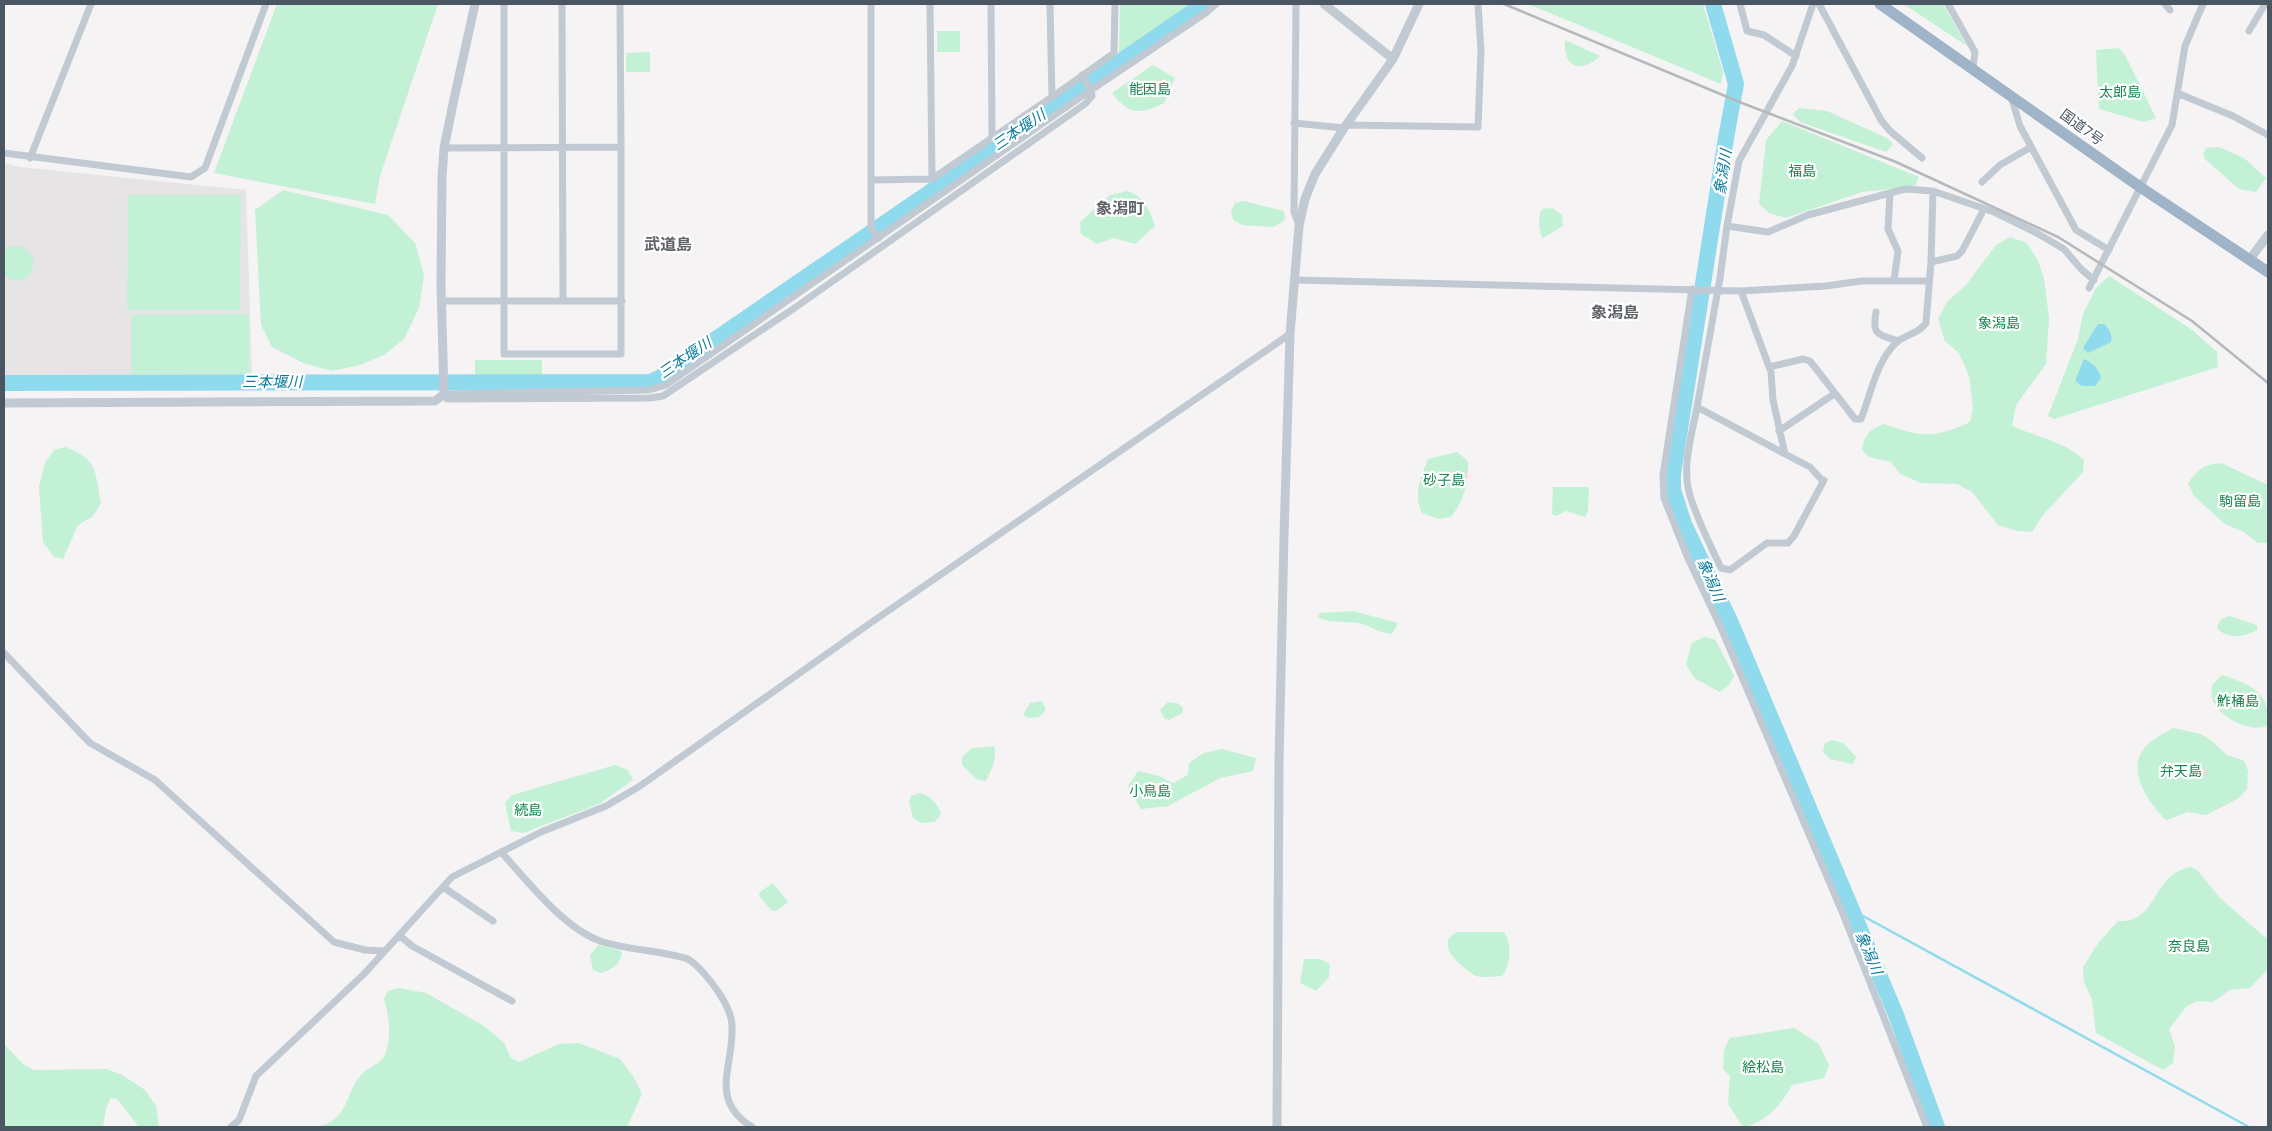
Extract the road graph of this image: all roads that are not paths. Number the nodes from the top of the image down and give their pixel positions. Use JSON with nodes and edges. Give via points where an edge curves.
{"nodes":[{"id":1,"x":91,"y":4,"type":"edge"},
{"id":2,"x":266,"y":4,"type":"edge"},
{"id":3,"x":475,"y":4,"type":"edge"},
{"id":4,"x":504,"y":4,"type":"edge"},
{"id":5,"x":562,"y":4,"type":"edge"},
{"id":6,"x":620,"y":4,"type":"edge"},
{"id":7,"x":871,"y":4,"type":"edge"},
{"id":8,"x":930,"y":4,"type":"edge"},
{"id":9,"x":991,"y":4,"type":"edge"},
{"id":10,"x":1050,"y":4,"type":"edge"},
{"id":11,"x":1115,"y":4,"type":"edge"},
{"id":12,"x":1216,"y":4,"type":"edge"},
{"id":13,"x":1296,"y":4,"type":"edge"},
{"id":14,"x":1324,"y":4,"type":"edge"},
{"id":15,"x":1419,"y":4,"type":"edge"},
{"id":16,"x":1478,"y":4,"type":"edge"},
{"id":17,"x":1740,"y":4,"type":"edge"},
{"id":18,"x":1813,"y":4,"type":"edge"},
{"id":19,"x":1819,"y":4,"type":"edge"},
{"id":20,"x":1880,"y":4,"type":"edge"},
{"id":21,"x":1948,"y":4,"type":"edge"},
{"id":22,"x":2165,"y":4,"type":"edge"},
{"id":23,"x":2203,"y":4,"type":"edge"},
{"id":24,"x":2265,"y":4,"type":"edge"},
{"id":25,"x":2170,"y":10,"type":"dead end"},
{"id":26,"x":2250,"y":31,"type":"dead end"},
{"id":27,"x":1796,"y":56,"type":"junction"},
{"id":28,"x":1394,"y":60,"type":"junction"},
{"id":29,"x":1973,"y":67,"type":"junction"},
{"id":30,"x":1082,"y":76,"type":"junction"},
{"id":31,"x":1091,"y":90,"type":"junction"},
{"id":32,"x":2177,"y":93,"type":"junction"},
{"id":33,"x":2010,"y":94,"type":"junction"},
{"id":34,"x":1052,"y":97,"type":"junction"},
{"id":35,"x":1294,"y":123,"type":"junction"},
{"id":36,"x":1345,"y":126,"type":"junction"},
{"id":37,"x":2268,"y":135,"type":"edge"},
{"id":38,"x":992,"y":138,"type":"junction"},
{"id":39,"x":563,"y":147,"type":"junction"},
{"id":40,"x":621,"y":147,"type":"junction"},
{"id":41,"x":2031,"y":147,"type":"junction"},
{"id":42,"x":444,"y":148,"type":"junction"},
{"id":43,"x":504,"y":148,"type":"junction"},
{"id":44,"x":4,"y":153,"type":"edge"},
{"id":45,"x":30,"y":158,"type":"junction"},
{"id":46,"x":1922,"y":158,"type":"dead end"},
{"id":47,"x":932,"y":179,"type":"junction"},
{"id":48,"x":872,"y":180,"type":"junction"},
{"id":49,"x":1982,"y":182,"type":"dead end"},
{"id":50,"x":2140,"y":187,"type":"junction"},
{"id":51,"x":1933,"y":191,"type":"junction"},
{"id":52,"x":1890,"y":193,"type":"junction"},
{"id":53,"x":1984,"y":209,"type":"junction"},
{"id":54,"x":1299,"y":226,"type":"junction"},
{"id":55,"x":1726,"y":226,"type":"junction"},
{"id":56,"x":2268,"y":235,"type":"edge"},
{"id":57,"x":879,"y":238,"type":"junction"},
{"id":58,"x":2109,"y":250,"type":"junction"},
{"id":59,"x":2250,"y":259,"type":"junction"},
{"id":60,"x":1931,"y":262,"type":"junction"},
{"id":61,"x":2268,"y":272,"type":"edge"},
{"id":62,"x":1295,"y":280,"type":"junction"},
{"id":63,"x":1894,"y":280,"type":"junction"},
{"id":64,"x":2094,"y":280,"type":"junction"},
{"id":65,"x":1929,"y":281,"type":"junction"},
{"id":66,"x":2089,"y":288,"type":"dead end"},
{"id":67,"x":1692,"y":289,"type":"junction"},
{"id":68,"x":1718,"y":289,"type":"junction"},
{"id":69,"x":1741,"y":292,"type":"junction"},
{"id":70,"x":563,"y":300,"type":"junction"},
{"id":71,"x":442,"y":301,"type":"junction"},
{"id":72,"x":622,"y":301,"type":"junction"},
{"id":73,"x":504,"y":302,"type":"junction"},
{"id":74,"x":1876,"y":312,"type":"dead end"},
{"id":75,"x":1290,"y":334,"type":"junction"},
{"id":76,"x":1898,"y":342,"type":"junction"},
{"id":77,"x":1769,"y":367,"type":"junction"},
{"id":78,"x":1834,"y":394,"type":"junction"},
{"id":79,"x":445,"y":396,"type":"junction"},
{"id":80,"x":4,"y":403,"type":"edge"},
{"id":81,"x":1697,"y":407,"type":"junction"},
{"id":82,"x":1780,"y":431,"type":"junction"},
{"id":83,"x":1785,"y":454,"type":"junction"},
{"id":84,"x":4,"y":654,"type":"edge"},
{"id":85,"x":502,"y":852,"type":"junction"},
{"id":86,"x":443,"y":887,"type":"junction"},
{"id":87,"x":493,"y":921,"type":"dead end"},
{"id":88,"x":398,"y":935,"type":"junction"},
{"id":89,"x":383,"y":951,"type":"junction"},
{"id":90,"x":512,"y":1001,"type":"dead end"},
{"id":91,"x":231,"y":1127,"type":"edge"},
{"id":92,"x":752,"y":1127,"type":"edge"},
{"id":93,"x":1277,"y":1127,"type":"edge"},
{"id":94,"x":1927,"y":1127,"type":"edge"}],
"edges":[{"from":1,"to":45,"type":"street"},
{"from":2,"to":45,"type":"street","via":[[205,168],[191,176]]},
{"from":3,"to":42,"type":"street"},
{"from":4,"to":43,"type":"street"},
{"from":5,"to":39,"type":"street"},
{"from":6,"to":40,"type":"street"},
{"from":7,"to":48,"type":"street"},
{"from":8,"to":47,"type":"street"},
{"from":9,"to":38,"type":"street"},
{"from":10,"to":34,"type":"street"},
{"from":11,"to":30,"type":"street","via":[[1114,52]]},
{"from":12,"to":31,"type":"street"},
{"from":13,"to":35,"type":"street"},
{"from":14,"to":28,"type":"street"},
{"from":15,"to":28,"type":"street"},
{"from":16,"to":36,"type":"street","via":[[1481,51],[1478,127]]},
{"from":17,"to":27,"type":"street","via":[[1747,31],[1764,35]]},
{"from":18,"to":27,"type":"street"},
{"from":19,"to":46,"type":"street","via":[[1882,120]]},
{"from":20,"to":29,"type":"highway","name":"国道7号"},
{"from":21,"to":29,"type":"street","via":[[1975,52]]},
{"from":22,"to":25,"type":"street"},
{"from":23,"to":32,"type":"street","via":[[2185,46]]},
{"from":24,"to":26,"type":"street"},
{"from":27,"to":55,"type":"street","via":[[1740,161]]},
{"from":28,"to":36,"type":"street"},
{"from":29,"to":33,"type":"highway","name":"国道7号"},
{"from":30,"to":31,"type":"street"},
{"from":30,"to":34,"type":"street"},
{"from":31,"to":57,"type":"street"},
{"from":31,"to":79,"type":"street","via":[[1092,96],[1085,104],[663,396]]},
{"from":32,"to":37,"type":"street","via":[[2233,116]]},
{"from":32,"to":50,"type":"street","via":[[2172,124]]},
{"from":33,"to":41,"type":"street"},
{"from":33,"to":50,"type":"highway","name":"国道7号"},
{"from":34,"to":38,"type":"street"},
{"from":35,"to":36,"type":"street"},
{"from":35,"to":54,"type":"street","via":[[1294,212]]},
{"from":36,"to":54,"type":"street","via":[[1315,174]]},
{"from":38,"to":47,"type":"street"},
{"from":39,"to":40,"type":"street"},
{"from":39,"to":43,"type":"street"},
{"from":39,"to":70,"type":"street"},
{"from":40,"to":72,"type":"street"},
{"from":41,"to":49,"type":"street","via":[[2000,165]]},
{"from":41,"to":58,"type":"street","via":[[2076,230]]},
{"from":42,"to":43,"type":"street"},
{"from":42,"to":71,"type":"street"},
{"from":43,"to":73,"type":"street"},
{"from":44,"to":45,"type":"street"},
{"from":47,"to":48,"type":"street"},
{"from":48,"to":57,"type":"street","via":[[872,228]]},
{"from":50,"to":58,"type":"street"},
{"from":50,"to":59,"type":"highway","name":"国道7号"},
{"from":51,"to":52,"type":"street","via":[[1905,189]]},
{"from":51,"to":53,"type":"street"},
{"from":51,"to":60,"type":"street"},
{"from":52,"to":55,"type":"street","via":[[1808,214],[1768,232]]},
{"from":52,"to":63,"type":"street","via":[[1888,229],[1898,251]]},
{"from":53,"to":60,"type":"street","via":[[1962,251],[1957,256]]},
{"from":53,"to":64,"type":"street","via":[[2064,249]]},
{"from":54,"to":62,"type":"street"},
{"from":55,"to":68,"type":"street"},
{"from":56,"to":59,"type":"street"},
{"from":57,"to":79,"type":"street","via":[[666,385],[649,390]]},
{"from":58,"to":64,"type":"street"},
{"from":59,"to":61,"type":"highway","name":"国道7号"},
{"from":60,"to":65,"type":"street"},
{"from":62,"to":67,"type":"street"},
{"from":62,"to":75,"type":"street"},
{"from":63,"to":65,"type":"street"},
{"from":63,"to":69,"type":"street"},
{"from":64,"to":66,"type":"street"},
{"from":65,"to":76,"type":"street","via":[[1926,322],[1921,330]]},
{"from":67,"to":68,"type":"street"},
{"from":67,"to":94,"type":"street","via":[[1662,475],[1664,498],[1843,914]]},
{"from":68,"to":69,"type":"street"},
{"from":68,"to":81,"type":"street"},
{"from":69,"to":77,"type":"street"},
{"from":70,"to":72,"type":"street"},
{"from":70,"to":73,"type":"street"},
{"from":71,"to":73,"type":"street"},
{"from":71,"to":79,"type":"street"},
{"from":72,"to":73,"type":"street","via":[[621,354],[504,354]]},
{"from":74,"to":76,"type":"street","via":[[1875,330]]},
{"from":75,"to":85,"type":"street","via":[[640,786],[606,806],[541,832]]},
{"from":75,"to":93,"type":"street","via":[[1279,762]]},
{"from":76,"to":78,"type":"street","via":[[1882,364],[1861,419],[1855,419]]},
{"from":77,"to":78,"type":"street","via":[[1803,359],[1810,361]]},
{"from":77,"to":82,"type":"street"},
{"from":78,"to":82,"type":"street"},
{"from":79,"to":80,"type":"street","via":[[435,401]]},
{"from":81,"to":83,"type":"street"},
{"from":81,"to":83,"type":"street","via":[[1690,448],[1689,492],[1721,568],[1730,570],[1767,544],[1788,543],[1794,536],[1822,480],[1810,467]]},
{"from":82,"to":83,"type":"street"},
{"from":84,"to":89,"type":"street","via":[[90,743],[155,780],[334,942]]},
{"from":85,"to":86,"type":"street","via":[[452,877]]},
{"from":85,"to":92,"type":"street","via":[[551,907],[598,940],[687,958],[700,969],[729,1012],[732,1024],[726,1091],[730,1108]]},
{"from":86,"to":87,"type":"street"},
{"from":86,"to":88,"type":"street"},
{"from":88,"to":89,"type":"street"},
{"from":88,"to":90,"type":"street","via":[[412,946]]},
{"from":89,"to":91,"type":"street","via":[[364,974],[256,1076],[239,1120]]}]}
